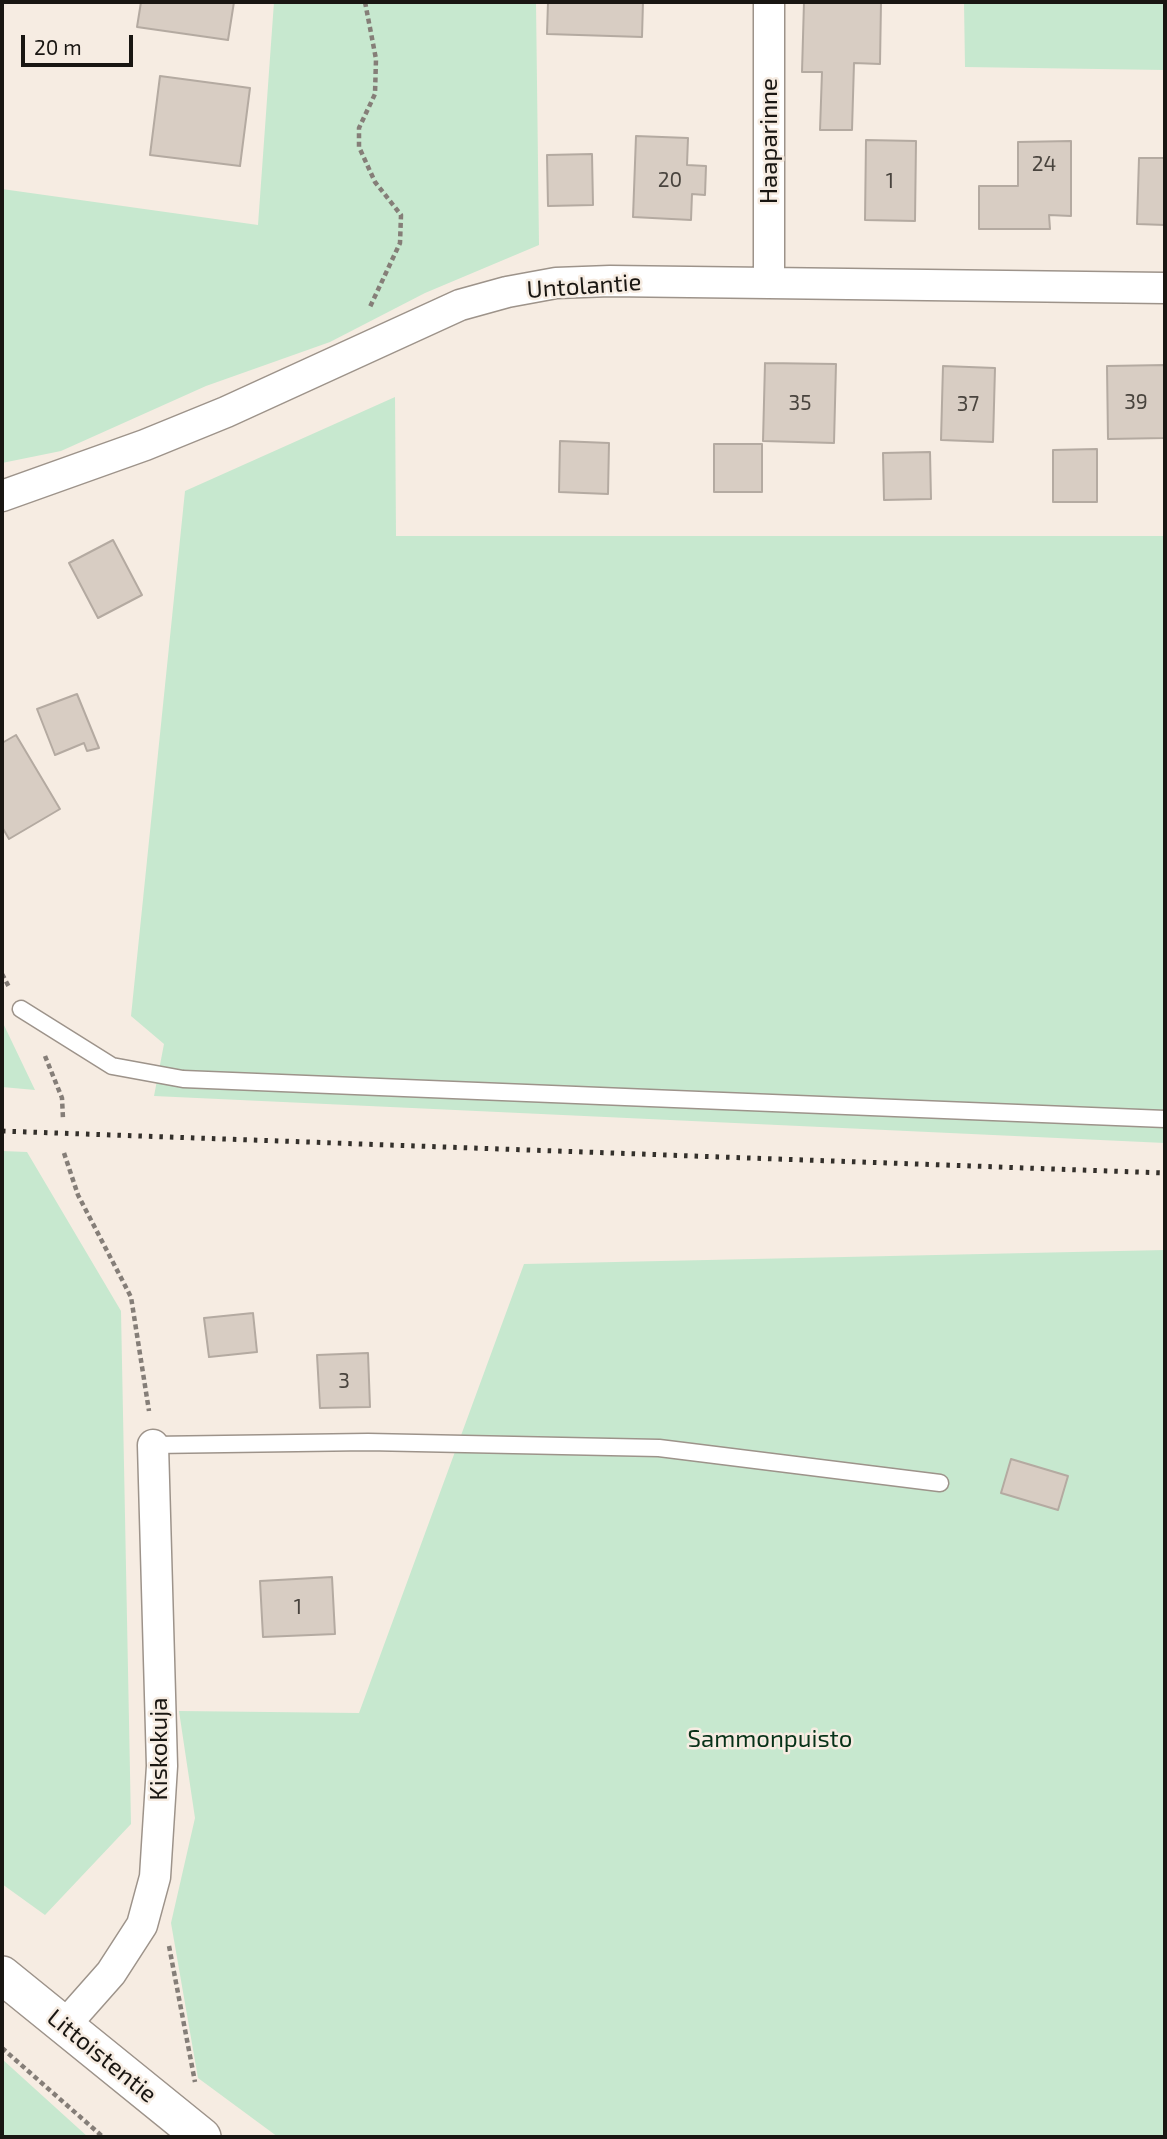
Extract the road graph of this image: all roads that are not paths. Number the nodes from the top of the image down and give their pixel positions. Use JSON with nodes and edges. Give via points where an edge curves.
{"nodes":[{"id":1,"x":768,"y":2,"type":"edge"},
{"id":2,"x":769,"y":281,"type":"junction"},
{"id":3,"x":1165,"y":288,"type":"edge"},
{"id":4,"x":2,"y":496,"type":"edge"},
{"id":5,"x":21,"y":1009,"type":"dead end"},
{"id":6,"x":1165,"y":1119,"type":"edge"},
{"id":7,"x":153,"y":1445,"type":"joint"},
{"id":8,"x":940,"y":1483,"type":"dead end"},
{"id":9,"x":2,"y":1975,"type":"edge"},
{"id":10,"x":65,"y":2025,"type":"junction"},
{"id":11,"x":202,"y":2137,"type":"edge"}],
"edges":[{"from":1,"to":2,"type":"street","name":"Haaparinne"},
{"from":2,"to":3,"type":"street","name":"Untolantie"},
{"from":2,"to":4,"type":"street","name":"Untolantie","via":[[556,284],[460,305],[215,417]]},
{"from":5,"to":6,"type":"lane","via":[[112,1066],[183,1079]]},
{"from":7,"to":8,"type":"lane","via":[[368,1442],[659,1448]]},
{"from":7,"to":10,"type":"street","name":"Kiskokuja","via":[[162,1766],[155,1877],[142,1924],[111,1973]]},
{"from":9,"to":10,"type":"street","name":"Littoistentie"},
{"from":10,"to":11,"type":"street","name":"Littoistentie"}]}
